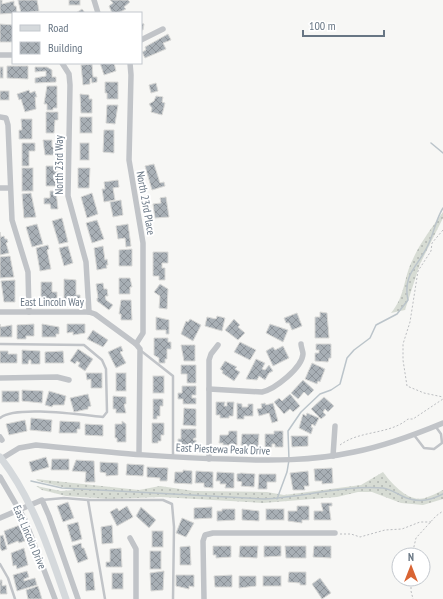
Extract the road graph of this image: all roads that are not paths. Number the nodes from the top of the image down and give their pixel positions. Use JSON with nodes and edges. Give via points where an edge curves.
{"nodes":[{"id":1,"x":94,"y":0,"type":"edge"},
{"id":2,"x":98,"y":12,"type":"edge"},
{"id":3,"x":163,"y":29,"type":"dead end"},
{"id":4,"x":142,"y":40,"type":"edge"},
{"id":5,"x":0,"y":55,"type":"edge"},
{"id":6,"x":12,"y":55,"type":"edge"},
{"id":7,"x":63,"y":64,"type":"edge"},
{"id":8,"x":130,"y":64,"type":"edge"},
{"id":9,"x":3,"y":117,"type":"edge"},
{"id":10,"x":0,"y":188,"type":"edge"},
{"id":11,"x":10,"y":188,"type":"junction"},
{"id":12,"x":0,"y":312,"type":"edge"},
{"id":13,"x":30,"y":312,"type":"junction"},
{"id":14,"x":89,"y":312,"type":"junction"},
{"id":15,"x":0,"y":344,"type":"edge"},
{"id":16,"x":136,"y":344,"type":"junction"},
{"id":17,"x":301,"y":344,"type":"dead end"},
{"id":18,"x":218,"y":345,"type":"dead end"},
{"id":19,"x":140,"y":349,"type":"junction"},
{"id":20,"x":0,"y":378,"type":"edge"},
{"id":21,"x":69,"y":380,"type":"dead end"},
{"id":22,"x":209,"y":389,"type":"junction"},
{"id":23,"x":0,"y":418,"type":"edge"},
{"id":24,"x":443,"y":422,"type":"edge"},
{"id":25,"x":335,"y":426,"type":"dead end"},
{"id":26,"x":435,"y":426,"type":"junction"},
{"id":27,"x":413,"y":434,"type":"junction"},
{"id":28,"x":139,"y":454,"type":"junction"},
{"id":29,"x":333,"y":456,"type":"junction"},
{"id":30,"x":1,"y":458,"type":"edge"},
{"id":31,"x":173,"y":458,"type":"junction"},
{"id":32,"x":209,"y":459,"type":"junction"},
{"id":33,"x":0,"y":477,"type":"edge"},
{"id":34,"x":2,"y":483,"type":"edge"},
{"id":35,"x":42,"y":500,"type":"junction"},
{"id":36,"x":88,"y":500,"type":"junction"},
{"id":37,"x":30,"y":505,"type":"junction"},
{"id":38,"x":20,"y":510,"type":"junction"},
{"id":39,"x":0,"y":518,"type":"edge"},
{"id":40,"x":335,"y":533,"type":"road end"},
{"id":41,"x":130,"y":538,"type":"dead end"},
{"id":42,"x":0,"y":564,"type":"edge"},
{"id":43,"x":15,"y":599,"type":"edge"},
{"id":44,"x":55,"y":599,"type":"edge"},
{"id":45,"x":66,"y":599,"type":"edge"},
{"id":46,"x":78,"y":599,"type":"edge"},
{"id":47,"x":105,"y":599,"type":"edge"},
{"id":48,"x":136,"y":599,"type":"edge"},
{"id":49,"x":173,"y":599,"type":"edge"},
{"id":50,"x":204,"y":599,"type":"edge"}],
"edges":[{"from":1,"to":2,"type":"street"},
{"from":3,"to":4,"type":"street"},
{"from":5,"to":6,"type":"street"},
{"from":7,"to":14,"type":"street","name":"North 23rd Way","via":[[69,74],[70,85],[68,196],[86,262]]},
{"from":8,"to":16,"type":"street","name":"North 23rd Place","via":[[128,160],[143,243],[143,333]]},
{"from":9,"to":11,"type":"street"},
{"from":10,"to":11,"type":"street"},
{"from":11,"to":13,"type":"street","via":[[12,220],[28,272]]},
{"from":12,"to":13,"type":"street","name":"East Lincoln Way"},
{"from":13,"to":14,"type":"street","name":"East Lincoln Way"},
{"from":14,"to":16,"type":"street","name":"East Lincoln Way"},
{"from":15,"to":23,"type":"lane","via":[[84,345],[102,360],[106,368],[107,412],[103,417],[20,411],[4,414]]},
{"from":16,"to":19,"type":"street","name":"East Lincoln Way"},
{"from":17,"to":22,"type":"street","via":[[303,354],[300,363],[279,385],[270,390],[262,392]]},
{"from":18,"to":22,"type":"street","via":[[209,360]]},
{"from":19,"to":28,"type":"street"},
{"from":19,"to":31,"type":"lane","via":[[172,376]]},
{"from":20,"to":21,"type":"street"},
{"from":22,"to":32,"type":"street"},
{"from":24,"to":26,"type":"street","name":"East Piestewa Peak Drive"},
{"from":25,"to":29,"type":"street"},
{"from":26,"to":27,"type":"street","name":"East Piestewa Peak Drive"},
{"from":26,"to":27,"type":"lane","via":[[442,443],[434,449],[424,448]]},
{"from":27,"to":29,"type":"street","name":"East Piestewa Peak Drive","via":[[374,448]]},
{"from":28,"to":30,"type":"street","name":"East Piestewa Peak Drive","via":[[29,445]]},
{"from":28,"to":31,"type":"street","name":"East Piestewa Peak Drive"},
{"from":29,"to":32,"type":"street","name":"East Piestewa Peak Drive","via":[[275,461]]},
{"from":30,"to":37,"type":"main road","name":"East Lincoln Drive"},
{"from":31,"to":32,"type":"street","name":"East Piestewa Peak Drive"},
{"from":33,"to":34,"type":"street","name":"East Lincoln Drive"},
{"from":34,"to":38,"type":"street","name":"East Lincoln Drive"},
{"from":35,"to":36,"type":"lane"},
{"from":35,"to":37,"type":"street","name":"East Lincoln Drive"},
{"from":35,"to":46,"type":"street"},
{"from":36,"to":47,"type":"lane"},
{"from":36,"to":49,"type":"lane","via":[[163,500],[172,504]]},
{"from":37,"to":38,"type":"street"},
{"from":37,"to":45,"type":"main road","name":"East Lincoln Drive"},
{"from":38,"to":39,"type":"street"},
{"from":38,"to":44,"type":"street","name":"East Lincoln Drive"},
{"from":40,"to":50,"type":"street","via":[[205,535]]},
{"from":41,"to":48,"type":"street","via":[[136,549]]},
{"from":42,"to":43,"type":"lane"}]}
